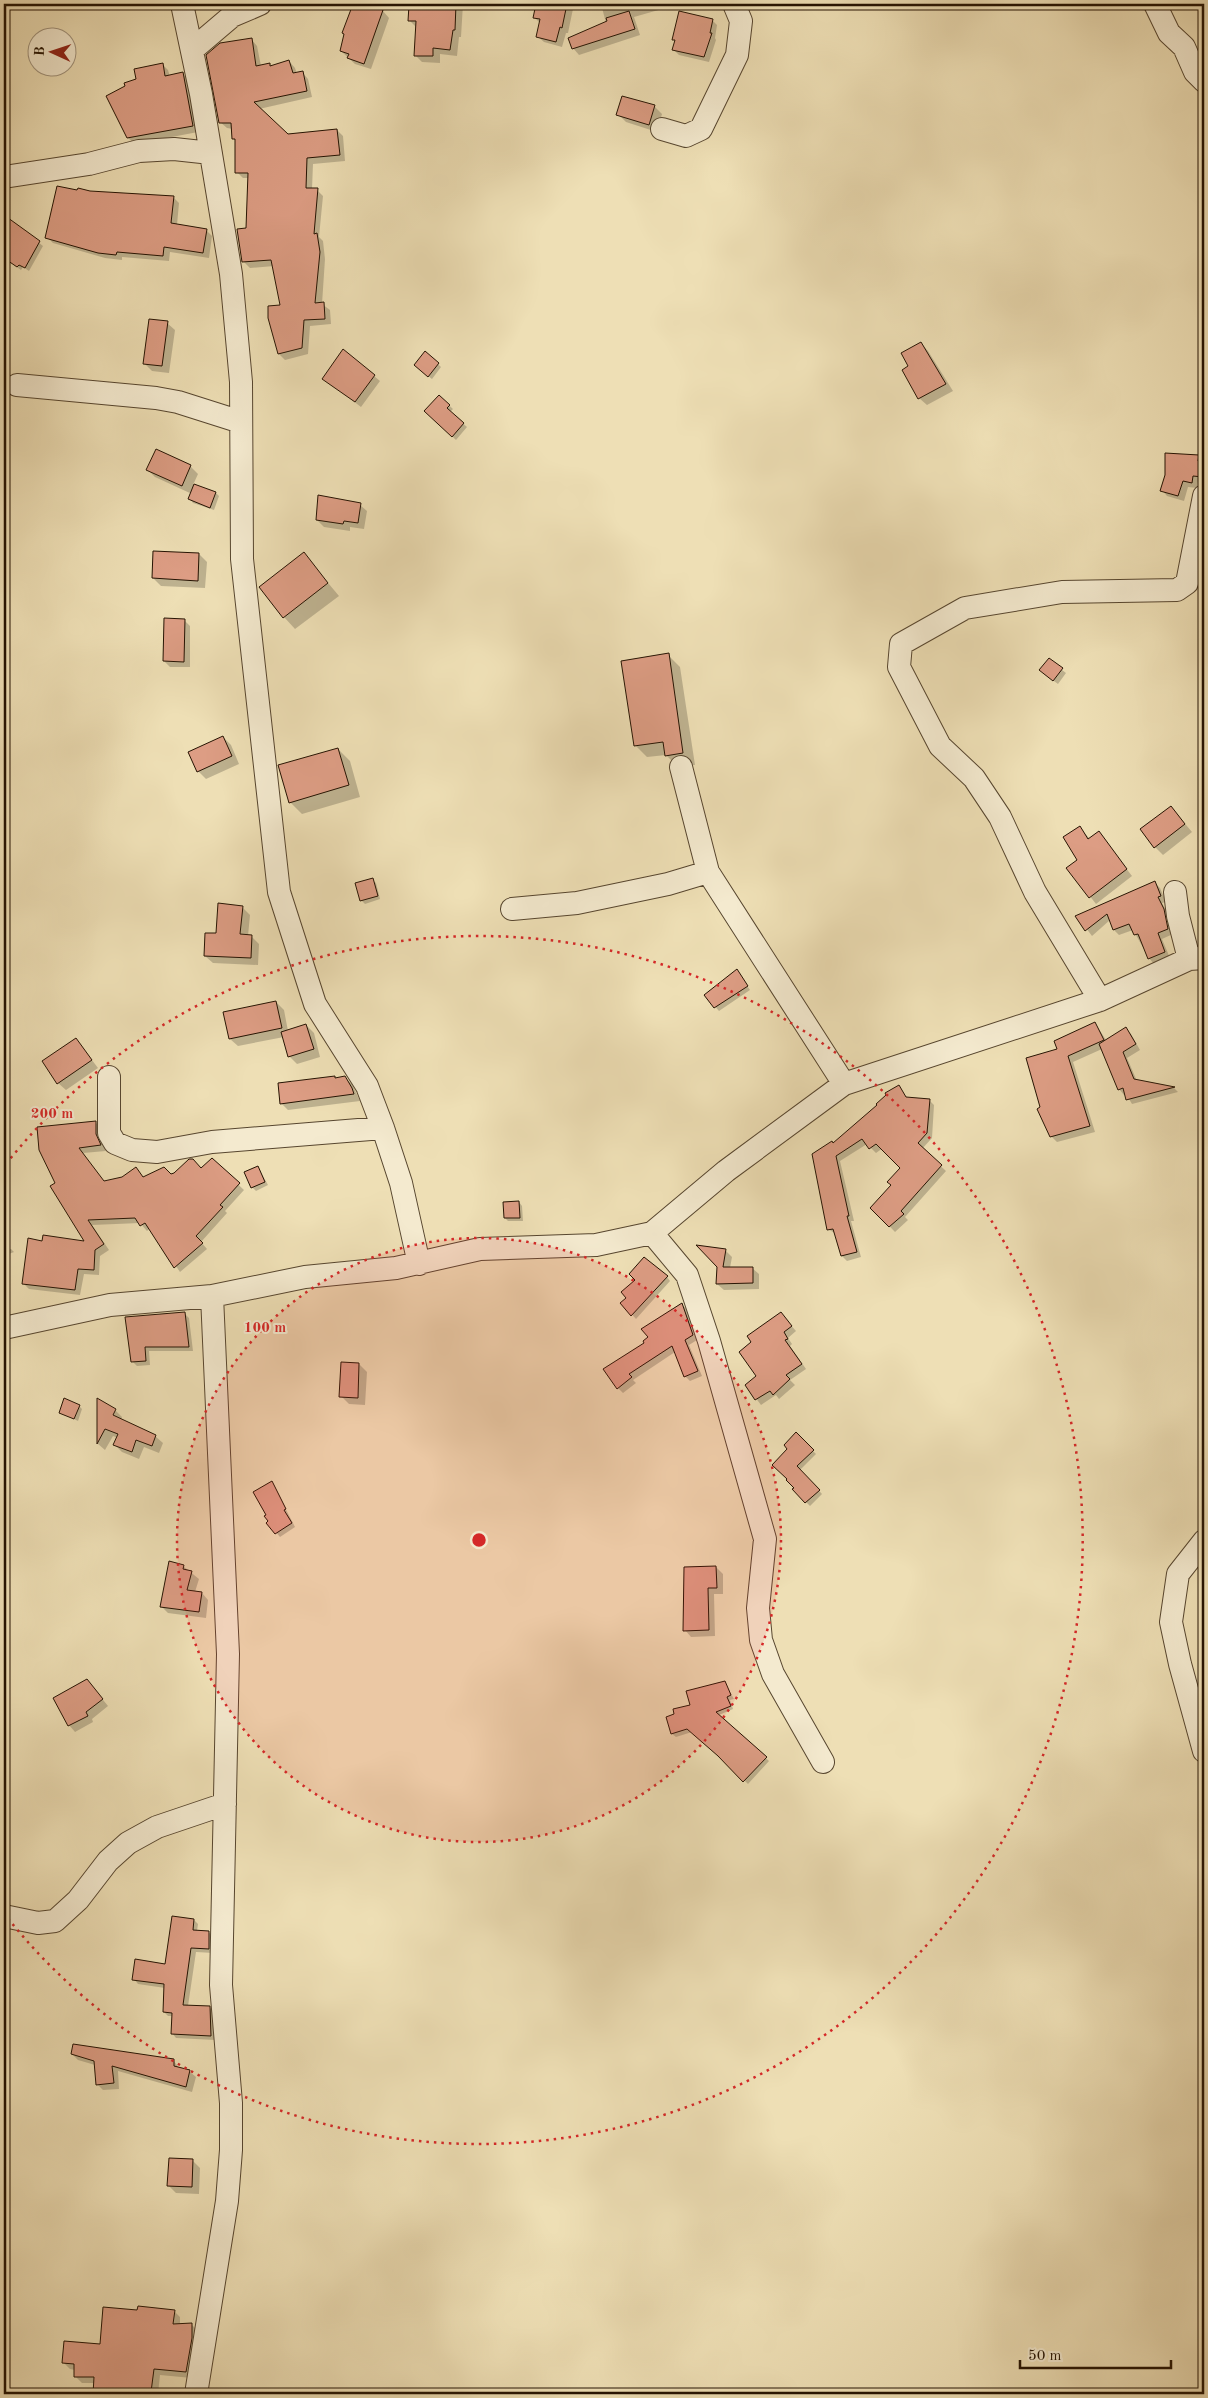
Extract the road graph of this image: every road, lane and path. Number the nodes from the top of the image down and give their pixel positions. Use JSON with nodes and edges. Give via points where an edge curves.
{"nodes":[{"id":1,"x":182,"y":4,"type":"edge"},
{"id":2,"x":260,"y":4,"type":"edge"},
{"id":3,"x":734,"y":4,"type":"edge"},
{"id":4,"x":1155,"y":4,"type":"edge"},
{"id":5,"x":192,"y":50,"type":"junction"},
{"id":6,"x":1204,"y":80,"type":"edge"},
{"id":7,"x":662,"y":129,"type":"dead end"},
{"id":8,"x":211,"y":153,"type":"junction"},
{"id":9,"x":4,"y":177,"type":"edge"},
{"id":10,"x":16,"y":385,"type":"dead end"},
{"id":11,"x":241,"y":422,"type":"junction"},
{"id":12,"x":1204,"y":496,"type":"edge"},
{"id":13,"x":681,"y":767,"type":"dead end"},
{"id":14,"x":708,"y":872,"type":"junction"},
{"id":15,"x":1175,"y":892,"type":"dead end"},
{"id":16,"x":512,"y":909,"type":"dead end"},
{"id":17,"x":1197,"y":959,"type":"edge"},
{"id":18,"x":1100,"y":1000,"type":"junction"},
{"id":19,"x":109,"y":1077,"type":"dead end"},
{"id":20,"x":844,"y":1084,"type":"junction"},
{"id":21,"x":383,"y":1128,"type":"junction"},
{"id":22,"x":652,"y":1233,"type":"junction"},
{"id":23,"x":419,"y":1264,"type":"junction"},
{"id":24,"x":212,"y":1296,"type":"junction"},
{"id":25,"x":4,"y":1328,"type":"edge"},
{"id":26,"x":1204,"y":1541,"type":"edge"},
{"id":27,"x":1204,"y":1751,"type":"edge"},
{"id":28,"x":823,"y":1762,"type":"dead end"},
{"id":29,"x":225,"y":1804,"type":"junction"},
{"id":30,"x":4,"y":1916,"type":"edge"},
{"id":31,"x":196,"y":2394,"type":"edge"}],
"edges":[{"from":1,"to":5,"type":"street"},
{"from":2,"to":5,"type":"street","via":[[232,16]]},
{"from":3,"to":7,"type":"street","via":[[741,21],[738,55],[701,129],[686,136]]},
{"from":4,"to":6,"type":"street","via":[[1169,33],[1184,47],[1195,72]]},
{"from":5,"to":8,"type":"street"},
{"from":8,"to":9,"type":"street","via":[[139,151],[89,164]]},
{"from":8,"to":11,"type":"street","via":[[231,274],[241,382]]},
{"from":10,"to":11,"type":"street","via":[[156,398]]},
{"from":11,"to":21,"type":"street","via":[[242,559],[279,892],[315,1004],[367,1086]]},
{"from":12,"to":18,"type":"street","via":[[1187,583],[1177,590],[1062,592],[965,608],[901,644],[899,667],[940,746],[974,778],[1000,817],[1035,892]]},
{"from":13,"to":14,"type":"street"},
{"from":14,"to":16,"type":"street","via":[[577,903]]},
{"from":14,"to":20,"type":"street"},
{"from":15,"to":17,"type":"street","via":[[1178,916]]},
{"from":17,"to":18,"type":"street"},
{"from":18,"to":20,"type":"street"},
{"from":19,"to":21,"type":"street","via":[[109,1132],[115,1142],[132,1150],[157,1152],[212,1142]]},
{"from":20,"to":22,"type":"street","via":[[726,1171]]},
{"from":21,"to":23,"type":"street","via":[[401,1183]]},
{"from":22,"to":23,"type":"street","via":[[596,1245],[480,1249]]},
{"from":22,"to":28,"type":"street","via":[[687,1275],[765,1538],[758,1608],[761,1640],[773,1674]]},
{"from":23,"to":24,"type":"street","via":[[305,1277]]},
{"from":24,"to":25,"type":"street","via":[[110,1305]]},
{"from":24,"to":29,"type":"street","via":[[228,1654]]},
{"from":26,"to":27,"type":"street","via":[[1178,1574],[1171,1622]]},
{"from":29,"to":30,"type":"street","via":[[157,1826],[128,1843],[108,1860],[78,1900],[55,1920],[38,1923]]},
{"from":29,"to":31,"type":"street","via":[[221,2006],[232,2104],[231,2150],[227,2201]]}]}
